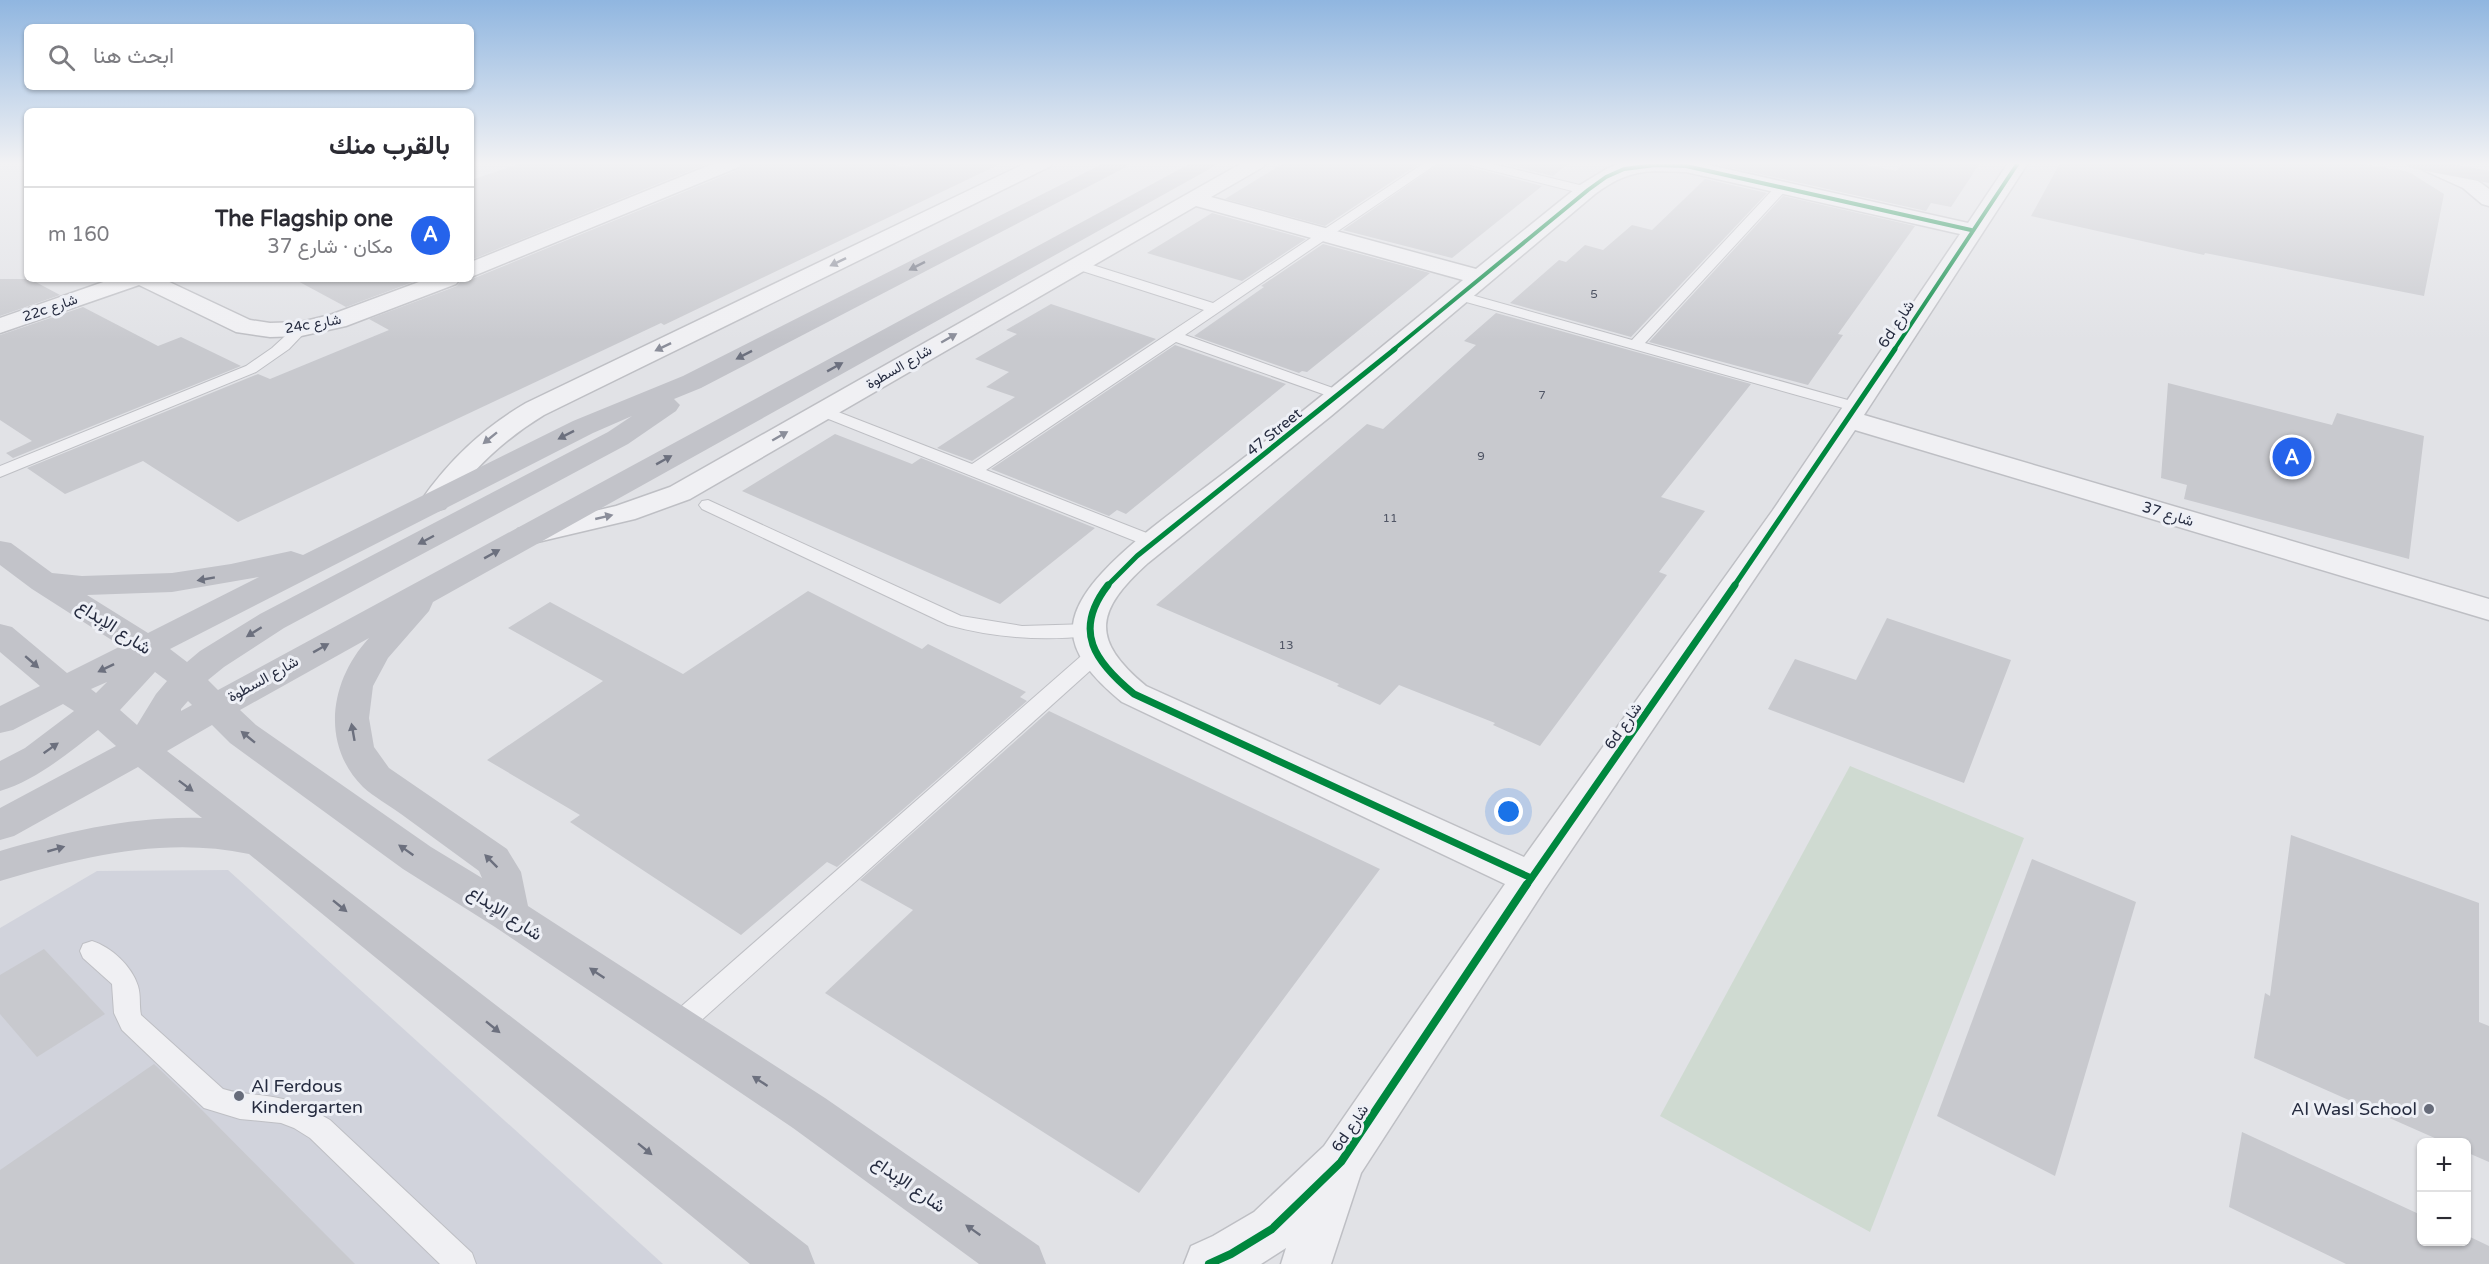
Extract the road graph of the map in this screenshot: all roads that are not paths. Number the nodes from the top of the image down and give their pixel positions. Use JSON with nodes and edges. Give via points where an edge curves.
{"nodes":[{"id":1,"x":588,"y":222,"type":"edge"},
{"id":2,"x":920,"y":222,"type":"edge"},
{"id":3,"x":1004,"y":222,"type":"edge"},
{"id":4,"x":1098,"y":222,"type":"edge"},
{"id":5,"x":1153,"y":222,"type":"edge"},
{"id":6,"x":1277,"y":222,"type":"edge"},
{"id":7,"x":1344,"y":222,"type":"edge"},
{"id":8,"x":1549,"y":222,"type":"edge"},
{"id":9,"x":1749,"y":222,"type":"edge"},
{"id":10,"x":1936,"y":222,"type":"edge"},
{"id":11,"x":1977,"y":222,"type":"edge"},
{"id":12,"x":1971,"y":230,"type":"junction"},
{"id":13,"x":1324,"y":235,"type":"junction"},
{"id":14,"x":1078,"y":265,"type":"junction"},
{"id":15,"x":474,"y":269,"type":"edge"},
{"id":16,"x":1479,"y":277,"type":"junction"},
{"id":17,"x":125,"y":282,"type":"edge"},
{"id":18,"x":151,"y":282,"type":"edge"},
{"id":19,"x":440,"y":282,"type":"edge"},
{"id":20,"x":1457,"y":295,"type":"junction"},
{"id":21,"x":1213,"y":308,"type":"junction"},
{"id":22,"x":0,"y":326,"type":"edge"},
{"id":23,"x":301,"y":328,"type":"junction"},
{"id":24,"x":1174,"y":336,"type":"junction"},
{"id":25,"x":1635,"y":345,"type":"junction"},
{"id":26,"x":692,"y":382,"type":"junction"},
{"id":27,"x":1340,"y":394,"type":"junction"},
{"id":28,"x":822,"y":411,"type":"junction"},
{"id":29,"x":1852,"y":413,"type":"junction"},
{"id":30,"x":974,"y":471,"type":"junction"},
{"id":31,"x":0,"y":472,"type":"edge"},
{"id":32,"x":435,"y":502,"type":"junction"},
{"id":33,"x":708,"y":505,"type":"dead end"},
{"id":34,"x":402,"y":519,"type":"junction"},
{"id":35,"x":527,"y":535,"type":"junction"},
{"id":36,"x":1156,"y":543,"type":"junction"},
{"id":37,"x":0,"y":550,"type":"edge"},
{"id":38,"x":44,"y":582,"type":"junction"},
{"id":39,"x":439,"y":583,"type":"junction"},
{"id":40,"x":2489,"y":610,"type":"edge"},
{"id":41,"x":0,"y":635,"type":"edge"},
{"id":42,"x":1092,"y":642,"type":"junction"},
{"id":43,"x":147,"y":648,"type":"junction"},
{"id":44,"x":187,"y":680,"type":"junction"},
{"id":45,"x":64,"y":688,"type":"junction"},
{"id":46,"x":215,"y":706,"type":"junction"},
{"id":47,"x":99,"y":711,"type":"junction"},
{"id":48,"x":0,"y":721,"type":"edge"},
{"id":49,"x":141,"y":749,"type":"junction"},
{"id":50,"x":0,"y":778,"type":"edge"},
{"id":51,"x":0,"y":826,"type":"edge"},
{"id":52,"x":260,"y":842,"type":"junction"},
{"id":53,"x":0,"y":866,"type":"edge"},
{"id":54,"x":1531,"y":878,"type":"junction"},
{"id":55,"x":509,"y":915,"type":"junction"},
{"id":56,"x":92,"y":951,"type":"dead end"},
{"id":57,"x":677,"y":1026,"type":"junction"},
{"id":58,"x":1341,"y":1162,"type":"junction"},
{"id":59,"x":461,"y":1264,"type":"edge"},
{"id":60,"x":790,"y":1264,"type":"edge"},
{"id":61,"x":1021,"y":1264,"type":"edge"},
{"id":62,"x":1209,"y":1264,"type":"edge"},
{"id":63,"x":1306,"y":1264,"type":"edge"}],
"edges":[{"from":1,"to":15,"type":"street"},
{"from":2,"to":32,"type":"street","one_way":true,"via":[[535,409],[492,435],[461,466]]},
{"from":3,"to":26,"type":"main road","one_way":true},
{"from":35,"to":4,"type":"main road","name":"شارع السطوة","one_way":true},
{"from":5,"to":14,"type":"street","name":"شارع السطوة"},
{"from":6,"to":13,"type":"street"},
{"from":7,"to":13,"type":"lane"},
{"from":8,"to":16,"type":"street","name":"47 Street"},
{"from":9,"to":25,"type":"lane"},
{"from":10,"to":12,"type":"street","name":"47 Street"},
{"from":11,"to":12,"type":"street","name":"6d شارع"},
{"from":12,"to":29,"type":"street","name":"6d شارع"},
{"from":13,"to":16,"type":"street"},
{"from":13,"to":21,"type":"lane"},
{"from":14,"to":21,"type":"lane"},
{"from":28,"to":14,"type":"street","name":"شارع السطوة","one_way":true},
{"from":16,"to":20,"type":"street","name":"47 Street"},
{"from":17,"to":22,"type":"street","name":"22c شارع"},
{"from":18,"to":23,"type":"street","name":"24c شارع","via":[[245,327]]},
{"from":19,"to":23,"type":"street","name":"24c شارع","via":[[337,321]]},
{"from":20,"to":25,"type":"lane"},
{"from":20,"to":27,"type":"street","name":"47 Street"},
{"from":21,"to":24,"type":"lane"},
{"from":23,"to":31,"type":"lane","via":[[290,342],[251,369]]},
{"from":24,"to":27,"type":"lane"},
{"from":24,"to":30,"type":"lane"},
{"from":25,"to":29,"type":"lane"},
{"from":26,"to":32,"type":"main road","one_way":true,"via":[[583,427]]},
{"from":26,"to":44,"type":"main road","one_way":true,"via":[[662,409],[618,438],[272,621]]},
{"from":27,"to":36,"type":"street","name":"47 Street"},
{"from":28,"to":30,"type":"lane"},
{"from":35,"to":28,"type":"street","name":"شارع السطوة","one_way":true,"via":[[625,513],[680,493]]},
{"from":29,"to":40,"type":"street","name":"شارع 37"},
{"from":29,"to":54,"type":"street","name":"6d شارع"},
{"from":30,"to":36,"type":"lane"},
{"from":32,"to":34,"type":"main road"},
{"from":33,"to":42,"type":"lane","via":[[955,621],[986,629]]},
{"from":34,"to":38,"type":"main road","one_way":true,"via":[[299,557],[245,572],[135,587]]},
{"from":34,"to":43,"type":"main road"},
{"from":39,"to":35,"type":"main road","name":"شارع السطوة","one_way":true},
{"from":36,"to":42,"type":"street","name":"47 Street","via":[[1103,591],[1093,610]]},
{"from":37,"to":38,"type":"main road","name":"شارع الإبداع"},
{"from":38,"to":43,"type":"main road","name":"شارع الإبداع"},
{"from":46,"to":39,"type":"main road","name":"شارع السطوة","one_way":true},
{"from":55,"to":39,"type":"main road","one_way":true,"via":[[501,872],[493,860],[376,777],[356,750],[351,718],[356,686],[374,653]]},
{"from":41,"to":45,"type":"main road","one_way":true},
{"from":42,"to":54,"type":"street","via":[[1110,675],[1134,694]]},
{"from":42,"to":57,"type":"lane"},
{"from":43,"to":44,"type":"main road","name":"شارع الإبداع"},
{"from":43,"to":45,"type":"main road","one_way":true},
{"from":43,"to":47,"type":"main road","via":[[145,662]]},
{"from":44,"to":46,"type":"main road","name":"شارع الإبداع"},
{"from":44,"to":49,"type":"main road","via":[[168,702]]},
{"from":45,"to":47,"type":"main road"},
{"from":45,"to":48,"type":"main road"},
{"from":46,"to":49,"type":"main road","name":"شارع السطوة"},
{"from":55,"to":46,"type":"main road","name":"شارع الإبداع","one_way":true,"via":[[417,858],[273,756]]},
{"from":47,"to":49,"type":"main road"},
{"from":50,"to":47,"type":"main road","one_way":true,"via":[[38,757]]},
{"from":49,"to":51,"type":"main road","name":"شارع السطوة"},
{"from":49,"to":52,"type":"main road","one_way":true},
{"from":53,"to":52,"type":"main road","one_way":true,"via":[[74,844],[146,833],[209,833]]},
{"from":52,"to":60,"type":"main road","one_way":true},
{"from":54,"to":58,"type":"street","name":"6d شارع"},
{"from":57,"to":55,"type":"main road","name":"شارع الإبداع","one_way":true},
{"from":56,"to":59,"type":"lane","via":[[122,978],[126,1013],[131,1022],[214,1099],[240,1107],[281,1111],[320,1129]]},
{"from":61,"to":57,"type":"main road","name":"شارع الإبداع","one_way":true,"via":[[809,1113]]},
{"from":58,"to":62,"type":"street","name":"6d شارع","via":[[1272,1229]]},
{"from":58,"to":63,"type":"street","name":"6d شارع"}]}
